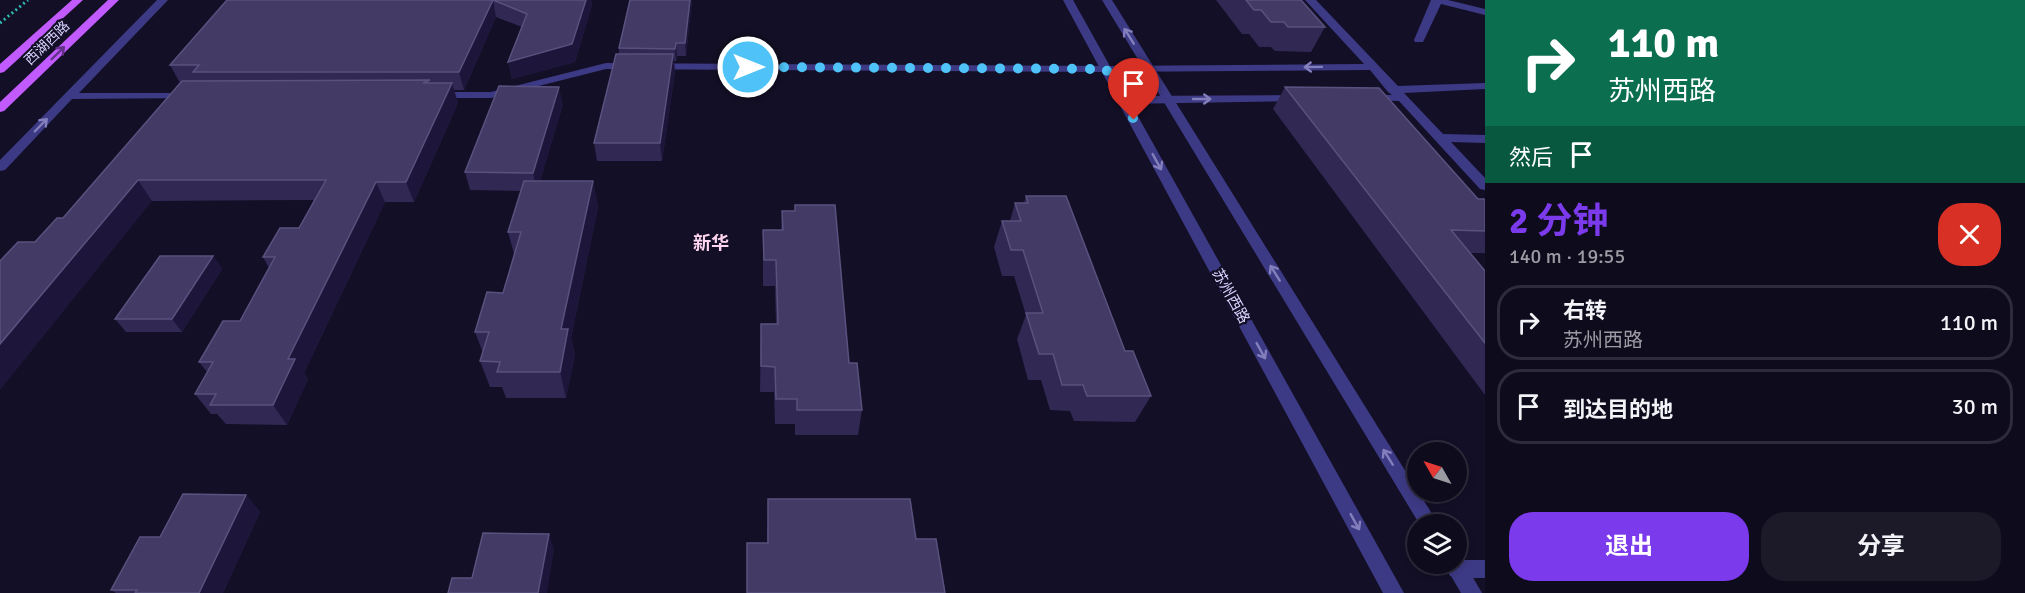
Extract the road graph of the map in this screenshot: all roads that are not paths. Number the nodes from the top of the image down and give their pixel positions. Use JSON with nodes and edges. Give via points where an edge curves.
{"nodes":[{"id":1,"x":78,"y":0,"type":"edge"},
{"id":2,"x":114,"y":0,"type":"edge"},
{"id":3,"x":163,"y":0,"type":"edge"},
{"id":4,"x":1068,"y":0,"type":"edge"},
{"id":5,"x":1107,"y":0,"type":"edge"},
{"id":6,"x":1310,"y":0,"type":"edge"},
{"id":7,"x":1437,"y":0,"type":"edge"},
{"id":8,"x":1485,"y":12,"type":"edge"},
{"id":9,"x":1419,"y":40,"type":"dead end"},
{"id":10,"x":1371,"y":67,"type":"junction"},
{"id":11,"x":1106,"y":69,"type":"junction"},
{"id":12,"x":1149,"y":69,"type":"junction"},
{"id":13,"x":0,"y":70,"type":"edge"},
{"id":14,"x":1485,"y":86,"type":"edge"},
{"id":15,"x":1396,"y":94,"type":"junction"},
{"id":16,"x":421,"y":95,"type":"edge"},
{"id":17,"x":70,"y":96,"type":"junction"},
{"id":18,"x":198,"y":96,"type":"edge"},
{"id":19,"x":1354,"y":98,"type":"edge"},
{"id":20,"x":1168,"y":99,"type":"junction"},
{"id":21,"x":1307,"y":99,"type":"edge"},
{"id":22,"x":1122,"y":100,"type":"junction"},
{"id":23,"x":0,"y":108,"type":"edge"},
{"id":24,"x":1439,"y":138,"type":"junction"},
{"id":25,"x":1485,"y":139,"type":"edge"},
{"id":26,"x":0,"y":167,"type":"edge"},
{"id":27,"x":1485,"y":186,"type":"edge"},
{"id":28,"x":1423,"y":514,"type":"edge"},
{"id":29,"x":1467,"y":568,"type":"edge"},
{"id":30,"x":1485,"y":569,"type":"edge"},
{"id":31,"x":1460,"y":574,"type":"edge"},
{"id":32,"x":1394,"y":593,"type":"edge"},
{"id":33,"x":1472,"y":593,"type":"edge"}],
"edges":[{"from":1,"to":13,"type":"main road","name":"西湖西路"},
{"from":23,"to":2,"type":"main road","name":"西湖西路","one_way":true},
{"from":3,"to":17,"type":"street"},
{"from":4,"to":11,"type":"street","name":"苏州西路"},
{"from":12,"to":5,"type":"street","one_way":true},
{"from":6,"to":10,"type":"street"},
{"from":7,"to":8,"type":"street"},
{"from":7,"to":9,"type":"street"},
{"from":10,"to":12,"type":"street","one_way":true},
{"from":10,"to":15,"type":"street"},
{"from":11,"to":12,"type":"street"},
{"from":11,"to":16,"type":"street","via":[[606,66],[491,95]]},
{"from":11,"to":22,"type":"street","name":"苏州西路"},
{"from":12,"to":20,"type":"street"},
{"from":14,"to":15,"type":"street"},
{"from":15,"to":19,"type":"street"},
{"from":15,"to":24,"type":"street"},
{"from":17,"to":18,"type":"street"},
{"from":26,"to":17,"type":"street","one_way":true},
{"from":20,"to":21,"type":"street","one_way":true},
{"from":20,"to":22,"type":"street"},
{"from":28,"to":20,"type":"street","one_way":true},
{"from":22,"to":32,"type":"street","name":"苏州西路","one_way":true},
{"from":24,"to":25,"type":"street"},
{"from":24,"to":27,"type":"street"},
{"from":29,"to":30,"type":"street"},
{"from":31,"to":33,"type":"street"}]}
